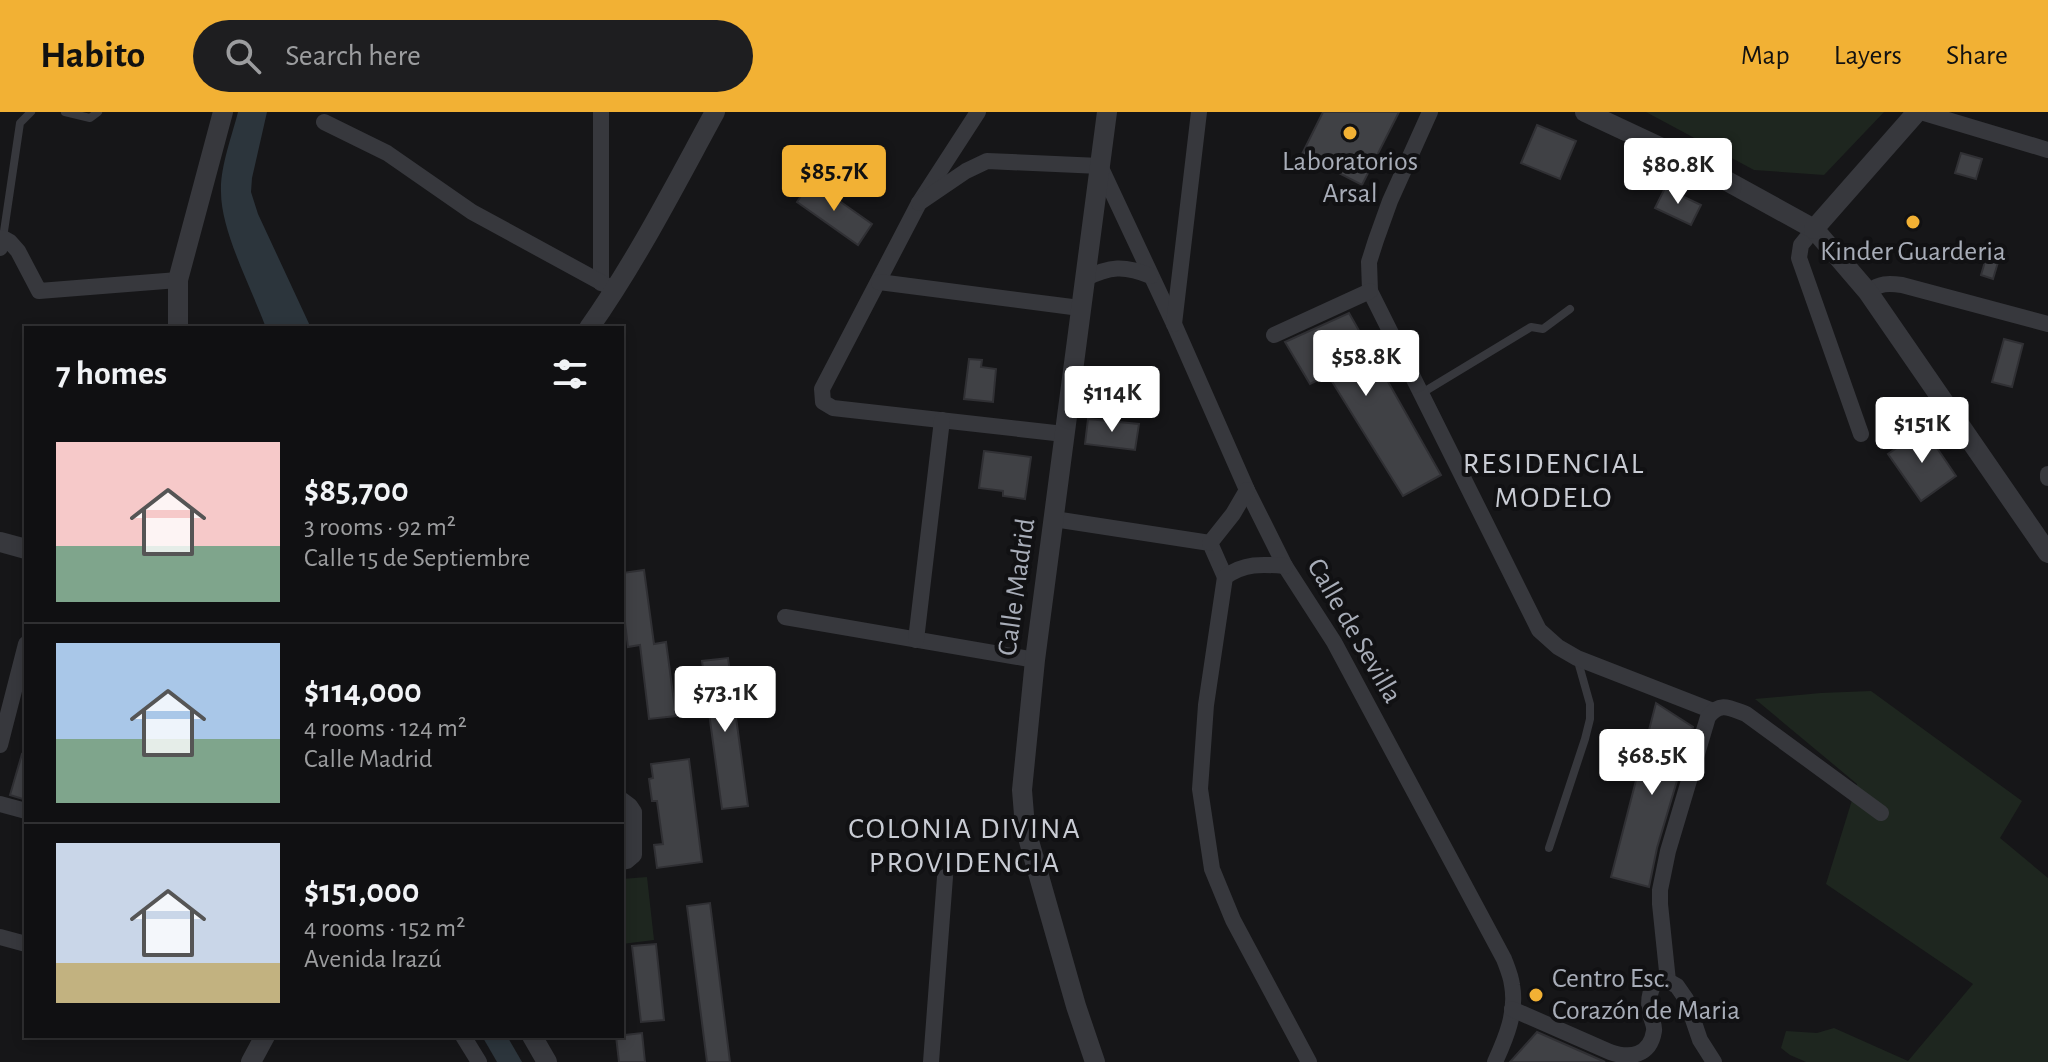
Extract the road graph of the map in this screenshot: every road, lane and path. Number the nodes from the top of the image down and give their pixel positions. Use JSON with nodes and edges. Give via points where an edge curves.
{"nodes":[{"id":1,"x":31,"y":112,"type":"edge"},
{"id":2,"x":65,"y":112,"type":"edge"},
{"id":3,"x":98,"y":112,"type":"edge"},
{"id":4,"x":223,"y":112,"type":"edge"},
{"id":5,"x":601,"y":112,"type":"edge"},
{"id":6,"x":715,"y":112,"type":"edge"},
{"id":7,"x":978,"y":112,"type":"edge"},
{"id":8,"x":1107,"y":112,"type":"edge"},
{"id":9,"x":1199,"y":112,"type":"edge"},
{"id":10,"x":1430,"y":112,"type":"edge"},
{"id":11,"x":1585,"y":112,"type":"edge"},
{"id":12,"x":1919,"y":112,"type":"edge"},
{"id":13,"x":324,"y":122,"type":"dead end"},
{"id":14,"x":2048,"y":150,"type":"edge"},
{"id":15,"x":1100,"y":166,"type":"junction"},
{"id":16,"x":919,"y":203,"type":"junction"},
{"id":17,"x":1814,"y":229,"type":"junction"},
{"id":18,"x":1,"y":243,"type":"edge"},
{"id":19,"x":1151,"y":276,"type":"junction"},
{"id":20,"x":1084,"y":279,"type":"junction"},
{"id":21,"x":178,"y":280,"type":"junction"},
{"id":22,"x":879,"y":282,"type":"junction"},
{"id":23,"x":608,"y":286,"type":"junction"},
{"id":24,"x":1370,"y":291,"type":"junction"},
{"id":25,"x":1868,"y":292,"type":"junction"},
{"id":26,"x":1080,"y":308,"type":"junction"},
{"id":27,"x":1570,"y":309,"type":"dead end"},
{"id":28,"x":1174,"y":324,"type":"junction"},
{"id":29,"x":2048,"y":324,"type":"edge"},
{"id":30,"x":178,"y":326,"type":"edge"},
{"id":31,"x":590,"y":326,"type":"edge"},
{"id":32,"x":1274,"y":335,"type":"dead end"},
{"id":33,"x":1422,"y":393,"type":"junction"},
{"id":34,"x":942,"y":420,"type":"junction"},
{"id":35,"x":1064,"y":434,"type":"junction"},
{"id":36,"x":1861,"y":434,"type":"dead end"},
{"id":37,"x":1247,"y":490,"type":"junction"},
{"id":38,"x":1054,"y":519,"type":"junction"},
{"id":39,"x":0,"y":542,"type":"edge"},
{"id":40,"x":1210,"y":543,"type":"junction"},
{"id":41,"x":24,"y":548,"type":"edge"},
{"id":42,"x":2048,"y":553,"type":"edge"},
{"id":43,"x":1285,"y":566,"type":"junction"},
{"id":44,"x":1225,"y":577,"type":"junction"},
{"id":45,"x":785,"y":617,"type":"dead end"},
{"id":46,"x":916,"y":640,"type":"junction"},
{"id":47,"x":1577,"y":658,"type":"junction"},
{"id":48,"x":1035,"y":660,"type":"junction"},
{"id":49,"x":22,"y":679,"type":"edge"},
{"id":50,"x":1713,"y":711,"type":"junction"},
{"id":51,"x":0,"y":745,"type":"edge"},
{"id":52,"x":624,"y":802,"type":"edge"},
{"id":53,"x":0,"y":804,"type":"edge"},
{"id":54,"x":24,"y":810,"type":"edge"},
{"id":55,"x":1881,"y":813,"type":"dead end"},
{"id":56,"x":1549,"y":848,"type":"dead end"},
{"id":57,"x":624,"y":862,"type":"edge"},
{"id":58,"x":945,"y":877,"type":"dead end"},
{"id":59,"x":0,"y":937,"type":"edge"},
{"id":60,"x":24,"y":943,"type":"edge"},
{"id":61,"x":1668,"y":981,"type":"junction"},
{"id":62,"x":1512,"y":1009,"type":"junction"},
{"id":63,"x":264,"y":1038,"type":"edge"},
{"id":64,"x":464,"y":1038,"type":"edge"},
{"id":65,"x":533,"y":1038,"type":"edge"},
{"id":66,"x":251,"y":1062,"type":"edge"},
{"id":67,"x":479,"y":1062,"type":"edge"},
{"id":68,"x":547,"y":1062,"type":"edge"},
{"id":69,"x":931,"y":1062,"type":"edge"},
{"id":70,"x":1095,"y":1062,"type":"edge"},
{"id":71,"x":1309,"y":1062,"type":"edge"},
{"id":72,"x":1495,"y":1062,"type":"edge"},
{"id":73,"x":1714,"y":1062,"type":"edge"}],
"edges":[{"from":1,"to":18,"type":"lane","via":[[20,123]]},
{"from":2,"to":3,"type":"lane","via":[[90,118]]},
{"from":4,"to":21,"type":"street"},
{"from":5,"to":23,"type":"street"},
{"from":6,"to":23,"type":"street","via":[[643,244]]},
{"from":7,"to":16,"type":"street"},
{"from":8,"to":15,"type":"street","name":"Calle Madrid"},
{"from":9,"to":28,"type":"street"},
{"from":10,"to":24,"type":"street","via":[[1376,240],[1369,262]]},
{"from":11,"to":17,"type":"street","via":[[1696,164]]},
{"from":12,"to":14,"type":"street"},
{"from":12,"to":17,"type":"street"},
{"from":13,"to":23,"type":"street","via":[[387,153],[472,212]]},
{"from":15,"to":16,"type":"street","via":[[987,161]]},
{"from":15,"to":19,"type":"street","name":"Calle de Sevilla"},
{"from":15,"to":20,"type":"street","name":"Calle Madrid"},
{"from":16,"to":22,"type":"street"},
{"from":17,"to":25,"type":"street"},
{"from":17,"to":36,"type":"street","via":[[1801,245],[1799,258]]},
{"from":18,"to":21,"type":"street","via":[[10,242],[18,251],[39,291]]},
{"from":19,"to":20,"type":"street","via":[[1117,268]]},
{"from":19,"to":28,"type":"street","name":"Calle de Sevilla"},
{"from":20,"to":26,"type":"street","name":"Calle Madrid"},
{"from":21,"to":30,"type":"street"},
{"from":22,"to":26,"type":"street"},
{"from":22,"to":34,"type":"street","via":[[822,389],[823,402],[833,408]]},
{"from":23,"to":31,"type":"street"},
{"from":24,"to":32,"type":"street"},
{"from":24,"to":33,"type":"street"},
{"from":25,"to":29,"type":"street","via":[[1887,283],[1902,285]]},
{"from":25,"to":42,"type":"street"},
{"from":26,"to":35,"type":"street","name":"Calle Madrid"},
{"from":27,"to":33,"type":"lane","via":[[1543,329],[1531,327]]},
{"from":28,"to":37,"type":"street","name":"Calle de Sevilla"},
{"from":33,"to":47,"type":"street","via":[[1539,630]]},
{"from":34,"to":35,"type":"street"},
{"from":34,"to":46,"type":"street"},
{"from":35,"to":38,"type":"street","name":"Calle Madrid"},
{"from":37,"to":40,"type":"street"},
{"from":37,"to":43,"type":"street","name":"Calle de Sevilla"},
{"from":38,"to":40,"type":"street"},
{"from":38,"to":48,"type":"street","name":"Calle Madrid"},
{"from":39,"to":41,"type":"street"},
{"from":40,"to":44,"type":"street"},
{"from":43,"to":44,"type":"street","via":[[1246,565]]},
{"from":43,"to":62,"type":"street","name":"Calle de Sevilla","via":[[1334,642],[1504,959]]},
{"from":44,"to":71,"type":"street","via":[[1200,789],[1212,869],[1233,920]]},
{"from":45,"to":46,"type":"street"},
{"from":46,"to":48,"type":"street"},
{"from":47,"to":50,"type":"street"},
{"from":47,"to":56,"type":"lane","via":[[1590,719]]},
{"from":48,"to":70,"type":"street","name":"Calle Madrid","via":[[1022,790],[1025,827]]},
{"from":49,"to":51,"type":"street"},
{"from":50,"to":55,"type":"street","via":[[1728,707],[1746,714]]},
{"from":50,"to":61,"type":"street","via":[[1660,890]]},
{"from":52,"to":57,"type":"street","via":[[634,812],[634,855]]},
{"from":53,"to":54,"type":"street"},
{"from":58,"to":69,"type":"street"},
{"from":59,"to":60,"type":"street"},
{"from":61,"to":62,"type":"street","via":[[1655,982],[1650,992],[1655,1028],[1650,1043],[1637,1055],[1610,1052]]},
{"from":61,"to":73,"type":"street","via":[[1686,999]]},
{"from":62,"to":72,"type":"street"},
{"from":63,"to":66,"type":"street"},
{"from":64,"to":67,"type":"street"},
{"from":65,"to":68,"type":"street"}]}
